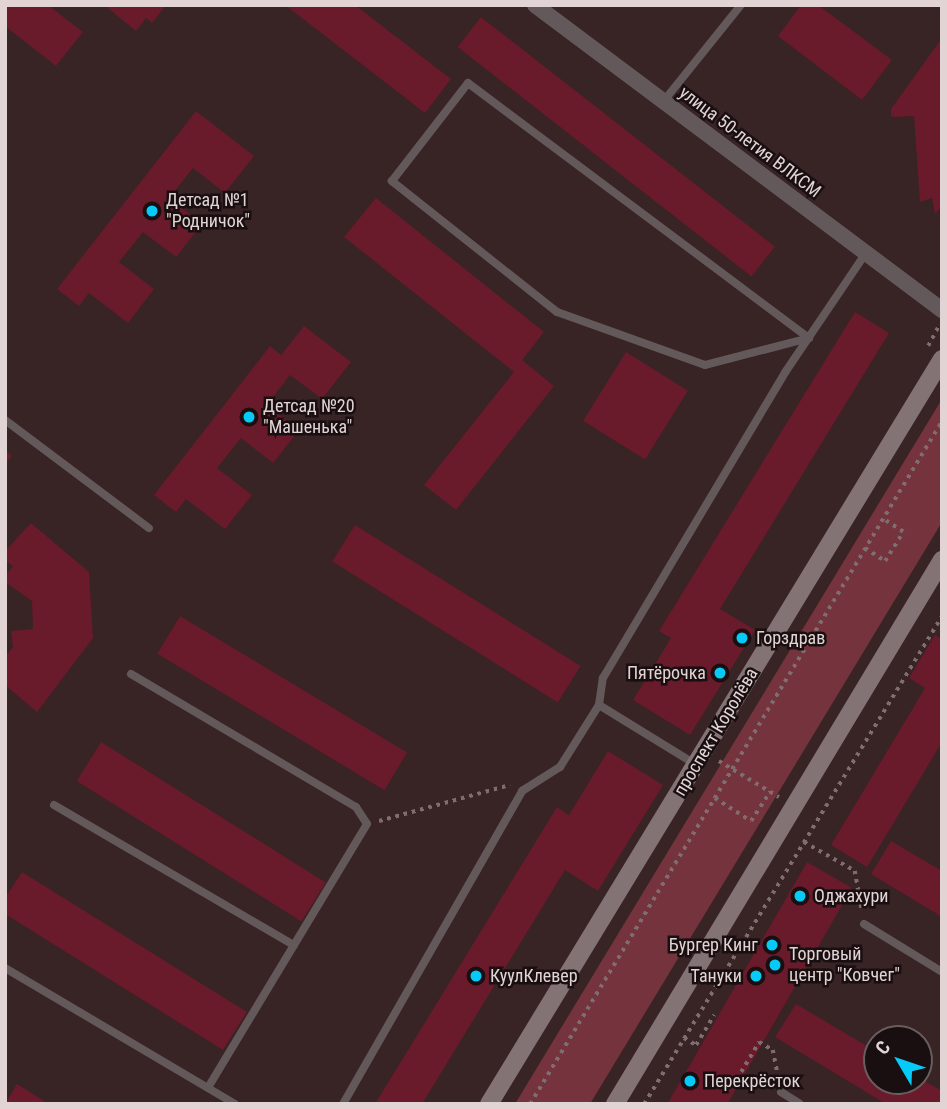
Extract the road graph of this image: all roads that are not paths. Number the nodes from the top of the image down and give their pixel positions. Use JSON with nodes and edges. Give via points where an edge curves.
{"nodes":[{"id":1,"x":535,"y":5,"type":"edge"},
{"id":2,"x":741,"y":5,"type":"edge"},
{"id":3,"x":663,"y":102,"type":"junction"},
{"id":4,"x":866,"y":253,"type":"junction"},
{"id":5,"x":942,"y":310,"type":"edge"},
{"id":6,"x":809,"y":338,"type":"junction"},
{"id":7,"x":942,"y":359,"type":"edge"},
{"id":8,"x":5,"y":420,"type":"edge"},
{"id":9,"x":149,"y":528,"type":"dead end"},
{"id":10,"x":942,"y":560,"type":"edge"},
{"id":11,"x":131,"y":674,"type":"dead end"},
{"id":12,"x":599,"y":705,"type":"junction"},
{"id":13,"x":700,"y":759,"type":"junction"},
{"id":14,"x":54,"y":805,"type":"dead end"},
{"id":15,"x":864,"y":924,"type":"road end"},
{"id":16,"x":294,"y":945,"type":"junction"},
{"id":17,"x":5,"y":968,"type":"edge"},
{"id":18,"x":942,"y":972,"type":"edge"},
{"id":19,"x":208,"y":1088,"type":"junction"},
{"id":20,"x":781,"y":1093,"type":"road end"},
{"id":21,"x":234,"y":1104,"type":"edge"},
{"id":22,"x":343,"y":1104,"type":"edge"},
{"id":23,"x":489,"y":1104,"type":"edge"},
{"id":24,"x":615,"y":1104,"type":"edge"},
{"id":25,"x":800,"y":1104,"type":"edge"}],
"edges":[{"from":1,"to":3,"type":"street","name":"улица 50-летия ВЛКСМ"},
{"from":2,"to":3,"type":"lane"},
{"from":3,"to":4,"type":"street","name":"улица 50-летия ВЛКСМ"},
{"from":4,"to":5,"type":"street","name":"улица 50-летия ВЛКСМ"},
{"from":4,"to":6,"type":"lane"},
{"from":6,"to":6,"type":"lane","via":[[468,83],[392,181],[557,312],[705,365]]},
{"from":6,"to":12,"type":"lane","via":[[603,678]]},
{"from":7,"to":13,"type":"main road","name":"проспект Королёва"},
{"from":8,"to":9,"type":"lane"},
{"from":10,"to":24,"type":"main road"},
{"from":11,"to":16,"type":"lane","via":[[356,807],[367,824]]},
{"from":12,"to":13,"type":"lane"},
{"from":12,"to":22,"type":"lane","via":[[560,767],[522,792]]},
{"from":13,"to":23,"type":"main road","name":"проспект Королёва"},
{"from":14,"to":16,"type":"lane"},
{"from":15,"to":18,"type":"lane"},
{"from":16,"to":19,"type":"lane"},
{"from":17,"to":19,"type":"lane"},
{"from":19,"to":21,"type":"lane"},
{"from":20,"to":25,"type":"lane"}]}
